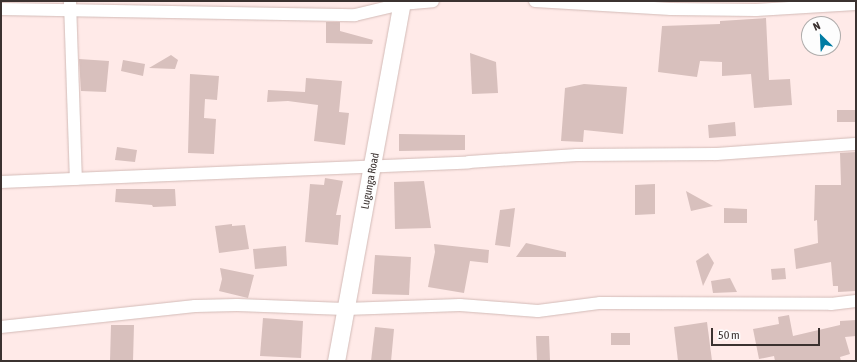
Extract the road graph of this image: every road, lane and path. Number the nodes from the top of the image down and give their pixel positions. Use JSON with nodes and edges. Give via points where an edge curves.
{"nodes":[{"id":1,"x":433,"y":1,"type":"edge"},
{"id":2,"x":535,"y":1,"type":"edge"},
{"id":3,"x":401,"y":2,"type":"edge"},
{"id":4,"x":856,"y":4,"type":"edge"},
{"id":5,"x":70,"y":5,"type":"edge"},
{"id":6,"x":1,"y":9,"type":"edge"},
{"id":7,"x":856,"y":144,"type":"edge"},
{"id":8,"x":373,"y":166,"type":"junction"},
{"id":9,"x":76,"y":179,"type":"junction"},
{"id":10,"x":1,"y":182,"type":"edge"},
{"id":11,"x":856,"y":301,"type":"edge"},
{"id":12,"x":345,"y":309,"type":"junction"},
{"id":13,"x":1,"y":327,"type":"edge"},
{"id":14,"x":336,"y":361,"type":"edge"}],
"edges":[{"from":1,"to":3,"type":"street"},
{"from":2,"to":4,"type":"street","via":[[671,9],[756,10]]},
{"from":3,"to":5,"type":"street","via":[[355,15]]},
{"from":3,"to":8,"type":"street","name":"Lugunga Road"},
{"from":5,"to":6,"type":"street"},
{"from":5,"to":9,"type":"street"},
{"from":7,"to":8,"type":"street","via":[[716,154],[577,155]]},
{"from":8,"to":9,"type":"street"},
{"from":8,"to":12,"type":"street","name":"Lugunga Road"},
{"from":9,"to":10,"type":"street"},
{"from":11,"to":12,"type":"street","via":[[831,304],[600,303],[538,311],[460,305]]},
{"from":12,"to":13,"type":"street","via":[[195,306]]},
{"from":12,"to":14,"type":"street","name":"Lugunga Road"}]}
